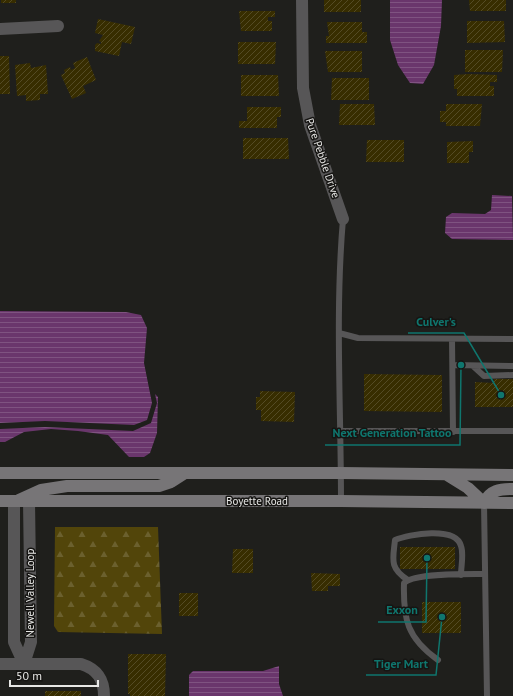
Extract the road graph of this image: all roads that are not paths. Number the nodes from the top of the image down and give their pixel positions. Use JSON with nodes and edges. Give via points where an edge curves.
{"nodes":[{"id":1,"x":302,"y":0,"type":"edge"},
{"id":2,"x":58,"y":26,"type":"dead end"},
{"id":3,"x":0,"y":29,"type":"edge"},
{"id":4,"x":343,"y":219,"type":"joint"},
{"id":5,"x":339,"y":333,"type":"junction"},
{"id":6,"x":452,"y":339,"type":"junction"},
{"id":7,"x":513,"y":339,"type":"edge"},
{"id":8,"x":453,"y":365,"type":"junction"},
{"id":9,"x":473,"y":366,"type":"junction"},
{"id":10,"x":513,"y":366,"type":"edge"},
{"id":11,"x":513,"y":375,"type":"edge"},
{"id":12,"x":340,"y":431,"type":"junction"},
{"id":13,"x":513,"y":431,"type":"edge"},
{"id":14,"x":453,"y":432,"type":"junction"},
{"id":15,"x":0,"y":473,"type":"edge"},
{"id":16,"x":185,"y":473,"type":"junction"},
{"id":17,"x":341,"y":473,"type":"junction"},
{"id":18,"x":445,"y":474,"type":"junction"},
{"id":19,"x":513,"y":475,"type":"edge"},
{"id":20,"x":513,"y":489,"type":"edge"},
{"id":21,"x":20,"y":500,"type":"junction"},
{"id":22,"x":0,"y":501,"type":"edge"},
{"id":23,"x":341,"y":501,"type":"junction"},
{"id":24,"x":484,"y":503,"type":"junction"},
{"id":25,"x":513,"y":503,"type":"edge"},
{"id":26,"x":484,"y":574,"type":"junction"},
{"id":27,"x":461,"y":575,"type":"junction"},
{"id":28,"x":408,"y":580,"type":"junction"},
{"id":29,"x":438,"y":660,"type":"dead end"},
{"id":30,"x":0,"y":664,"type":"edge"},
{"id":31,"x":24,"y":664,"type":"junction"},
{"id":32,"x":104,"y":696,"type":"edge"},
{"id":33,"x":487,"y":696,"type":"edge"}],
"edges":[{"from":1,"to":4,"type":"street","name":"Pure Pebble Drive","via":[[303,88],[310,125]]},
{"from":2,"to":3,"type":"street"},
{"from":4,"to":5,"type":"lane"},
{"from":5,"to":6,"type":"lane","via":[[358,338]]},
{"from":5,"to":12,"type":"lane"},
{"from":6,"to":7,"type":"lane"},
{"from":6,"to":8,"type":"lane"},
{"from":8,"to":9,"type":"lane"},
{"from":8,"to":14,"type":"lane"},
{"from":9,"to":10,"type":"lane"},
{"from":9,"to":11,"type":"lane","via":[[484,376]]},
{"from":12,"to":14,"type":"lane"},
{"from":12,"to":17,"type":"lane"},
{"from":13,"to":14,"type":"lane"},
{"from":15,"to":16,"type":"main road"},
{"from":16,"to":17,"type":"main road"},
{"from":16,"to":21,"type":"main road","via":[[164,485],[67,486],[41,490]]},
{"from":17,"to":18,"type":"main road"},
{"from":17,"to":23,"type":"lane"},
{"from":18,"to":19,"type":"main road"},
{"from":18,"to":24,"type":"main road","via":[[468,488]]},
{"from":20,"to":24,"type":"main road","via":[[492,492]]},
{"from":21,"to":22,"type":"main road","name":"Boyette Road"},
{"from":21,"to":23,"type":"main road","name":"Boyette Road"},
{"from":21,"to":31,"type":"street","name":"Newell Valley Loop","via":[[31,642]]},
{"from":21,"to":31,"type":"street","name":"Newell Valley Loop","via":[[14,642]]},
{"from":23,"to":24,"type":"main road","name":"Boyette Road"},
{"from":24,"to":25,"type":"main road","name":"Boyette Road"},
{"from":24,"to":26,"type":"lane"},
{"from":26,"to":27,"type":"lane"},
{"from":26,"to":33,"type":"lane"},
{"from":27,"to":28,"type":"lane"},
{"from":27,"to":28,"type":"lane","via":[[461,546],[457,539],[446,534],[430,532],[395,540],[392,560],[395,569]]},
{"from":28,"to":29,"type":"lane","via":[[404,582],[404,599],[409,630],[424,650]]},
{"from":30,"to":31,"type":"street"},
{"from":31,"to":32,"type":"street","via":[[80,664],[90,667],[98,672]]}]}
